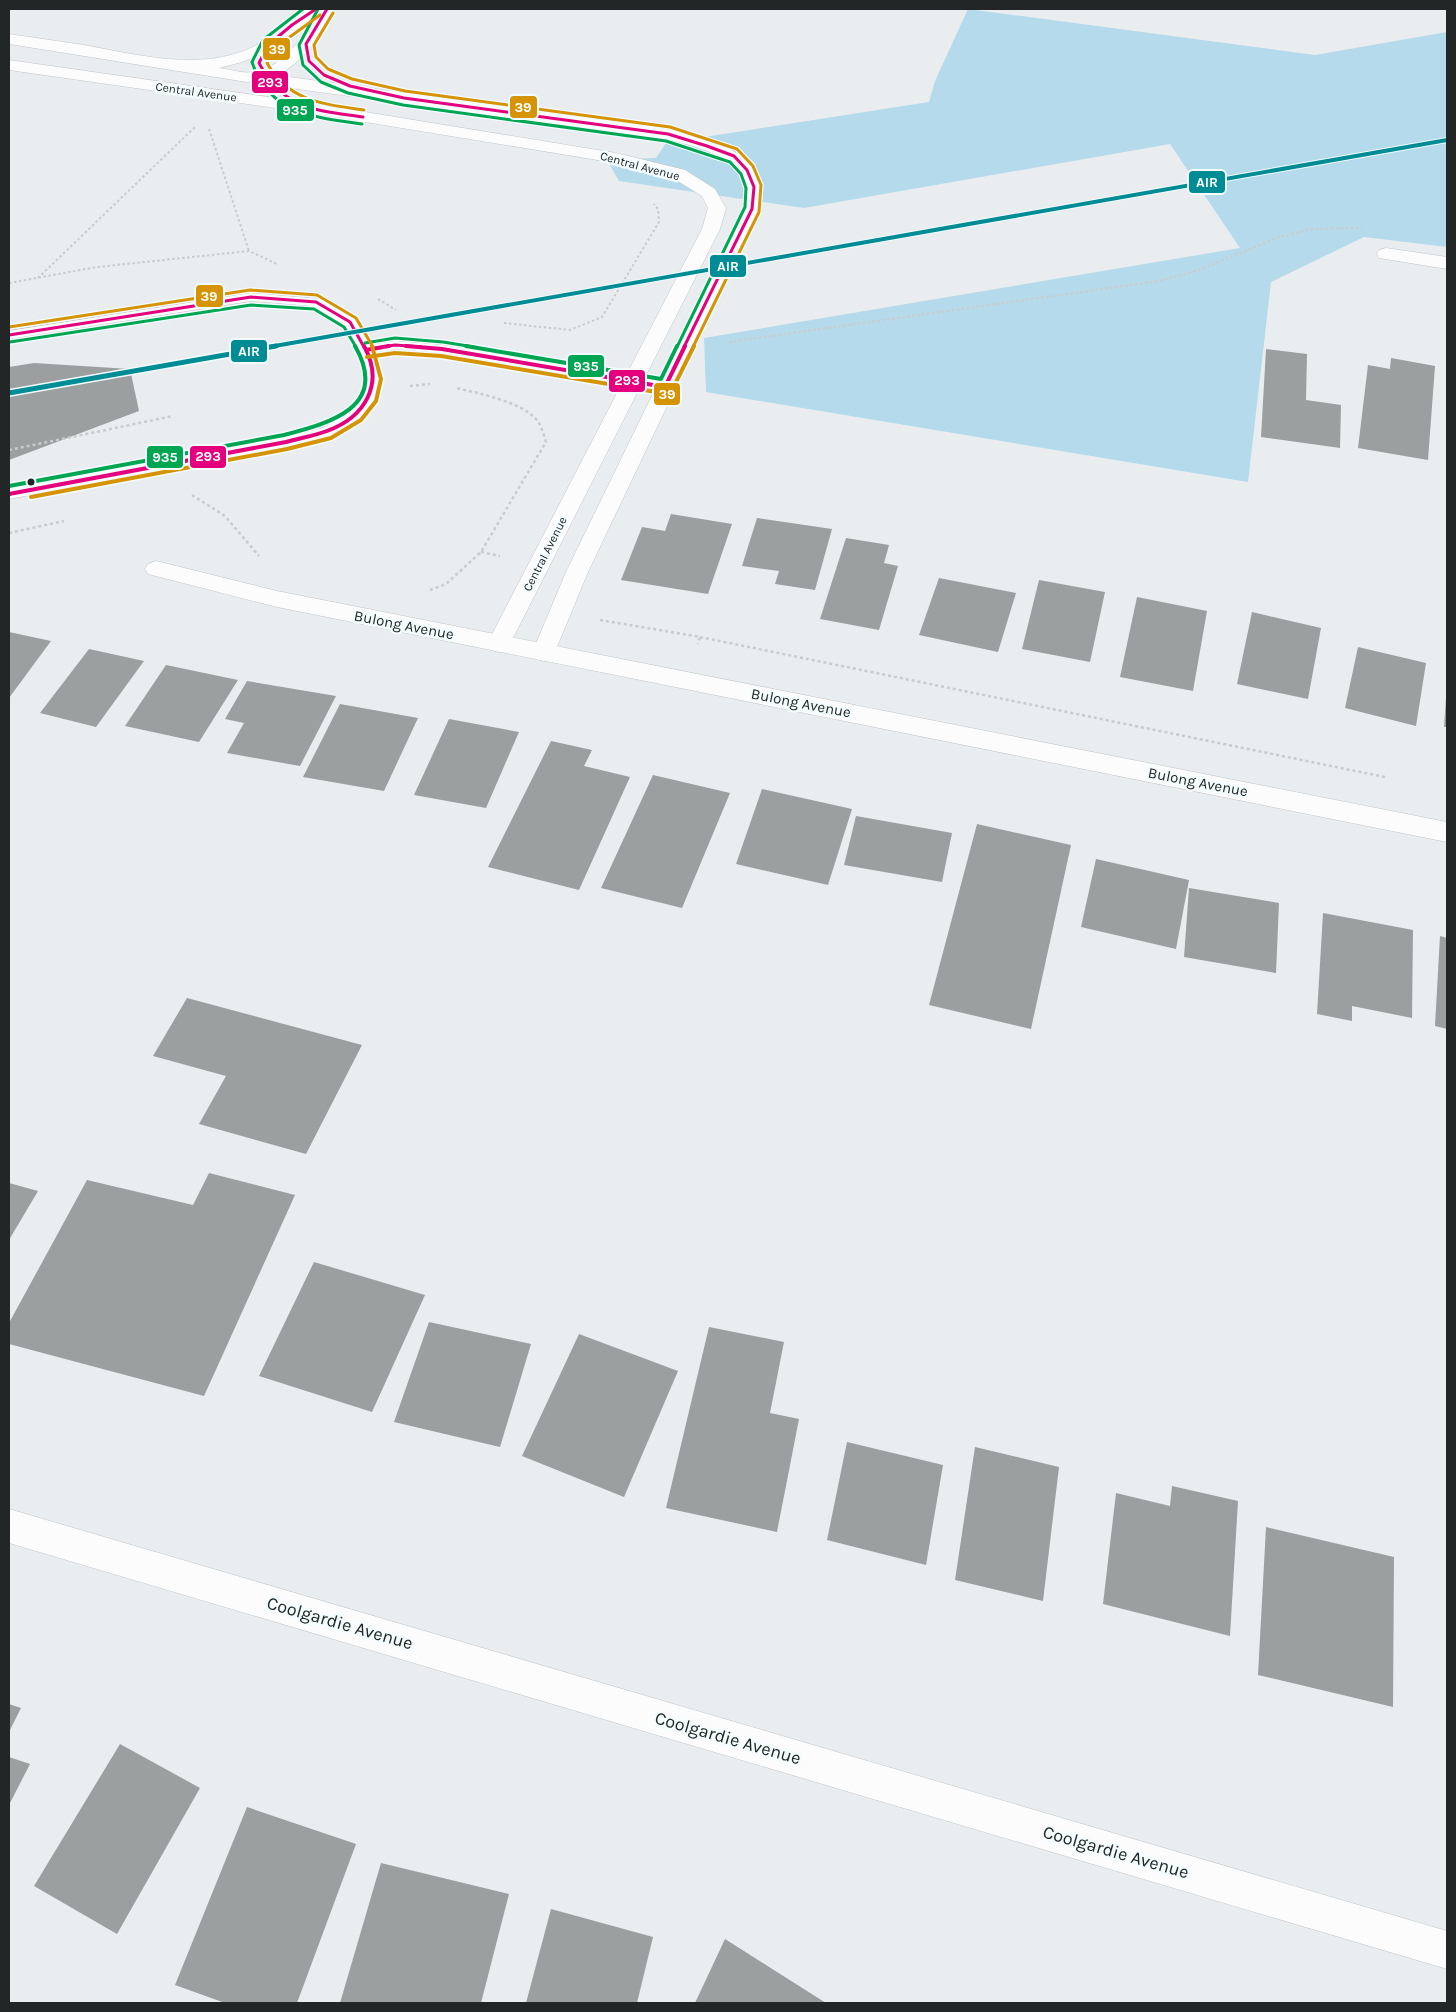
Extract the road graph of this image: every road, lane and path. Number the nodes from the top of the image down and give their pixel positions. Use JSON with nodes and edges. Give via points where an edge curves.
{"nodes":[{"id":1,"x":316,"y":9,"type":"edge"},
{"id":2,"x":327,"y":9,"type":"edge"},
{"id":3,"x":9,"y":39,"type":"edge"},
{"id":4,"x":306,"y":44,"type":"junction"},
{"id":5,"x":268,"y":45,"type":"junction"},
{"id":6,"x":163,"y":65,"type":"junction"},
{"id":7,"x":9,"y":66,"type":"edge"},
{"id":8,"x":262,"y":76,"type":"junction"},
{"id":9,"x":147,"y":85,"type":"junction"},
{"id":10,"x":404,"y":98,"type":"junction"},
{"id":11,"x":304,"y":107,"type":"junction"},
{"id":12,"x":198,"y":124,"type":"dead end"},
{"id":13,"x":208,"y":126,"type":"dead end"},
{"id":14,"x":653,"y":201,"type":"dead end"},
{"id":15,"x":1363,"y":228,"type":"dead end"},
{"id":16,"x":249,"y":252,"type":"junction"},
{"id":17,"x":1386,"y":254,"type":"dead end"},
{"id":18,"x":1447,"y":264,"type":"edge"},
{"id":19,"x":280,"y":266,"type":"dead end"},
{"id":20,"x":37,"y":279,"type":"junction"},
{"id":21,"x":9,"y":283,"type":"edge"},
{"id":22,"x":376,"y":298,"type":"dead end"},
{"id":23,"x":402,"y":311,"type":"dead end"},
{"id":24,"x":502,"y":323,"type":"dead end"},
{"id":25,"x":9,"y":335,"type":"edge"},
{"id":26,"x":722,"y":343,"type":"dead end"},
{"id":27,"x":366,"y":350,"type":"junction"},
{"id":28,"x":632,"y":381,"type":"junction"},
{"id":29,"x":434,"y":384,"type":"dead end"},
{"id":30,"x":665,"y":387,"type":"junction"},
{"id":31,"x":406,"y":388,"type":"dead end"},
{"id":32,"x":454,"y":388,"type":"dead end"},
{"id":33,"x":173,"y":416,"type":"dead end"},
{"id":34,"x":9,"y":450,"type":"edge"},
{"id":35,"x":198,"y":491,"type":"dead end"},
{"id":36,"x":9,"y":494,"type":"edge"},
{"id":37,"x":262,"y":559,"type":"dead end"},
{"id":38,"x":156,"y":570,"type":"dead end"},
{"id":39,"x":422,"y":592,"type":"dead end"},
{"id":40,"x":700,"y":637,"type":"dead end"},
{"id":41,"x":499,"y":644,"type":"junction"},
{"id":42,"x":544,"y":653,"type":"junction"},
{"id":43,"x":1389,"y":778,"type":"dead end"},
{"id":44,"x":1447,"y":832,"type":"edge"},
{"id":45,"x":9,"y":1526,"type":"edge"},
{"id":46,"x":1447,"y":1950,"type":"edge"}],
"edges":[{"from":1,"to":5,"type":"street","name":"Central Avenue"},
{"from":2,"to":4,"type":"street"},
{"from":3,"to":6,"type":"street","name":"Central Avenue"},
{"from":4,"to":8,"type":"street","via":[[282,67]]},
{"from":4,"to":10,"type":"street","name":"Central Avenue","via":[[309,61],[324,75],[350,86]]},
{"from":5,"to":6,"type":"street","name":"Central Avenue","via":[[244,57],[208,64]]},
{"from":5,"to":8,"type":"street","via":[[259,63]]},
{"from":6,"to":8,"type":"street","name":"Central Avenue"},
{"from":7,"to":9,"type":"street","name":"Central Avenue"},
{"from":8,"to":9,"type":"street","name":"Central Avenue","via":[[212,86]]},
{"from":8,"to":10,"type":"street","name":"Central Avenue"},
{"from":8,"to":11,"type":"street","name":"Central Avenue","via":[[281,96]]},
{"from":9,"to":11,"type":"street","name":"Central Avenue"},
{"from":10,"to":30,"type":"street","name":"Central Avenue","via":[[668,134],[734,156],[747,170],[754,187],[752,209]]},
{"from":11,"to":28,"type":"street","name":"Central Avenue","via":[[616,158],[679,174],[709,193],[717,208],[711,229]]},
{"from":12,"to":20,"type":"path"},
{"from":13,"to":16,"type":"path"},
{"from":14,"to":24,"type":"path","via":[[658,209],[659,222],[602,317],[570,330]]},
{"from":15,"to":26,"type":"path","via":[[1312,229],[1279,236],[1196,270],[1159,281]]},
{"from":16,"to":19,"type":"path"},
{"from":16,"to":20,"type":"path","via":[[98,267]]},
{"from":17,"to":18,"type":"street"},
{"from":20,"to":21,"type":"path"},
{"from":22,"to":23,"type":"path","via":[[394,310]]},
{"from":25,"to":27,"type":"lane","via":[[251,297],[316,302],[350,322]]},
{"from":27,"to":28,"type":"lane","via":[[395,345],[442,349]]},
{"from":27,"to":36,"type":"lane","via":[[374,380],[369,398],[356,415],[328,431],[286,442]]},
{"from":28,"to":30,"type":"lane"},
{"from":28,"to":41,"type":"street","name":"Central Avenue"},
{"from":29,"to":31,"type":"path","via":[[412,384]]},
{"from":30,"to":42,"type":"street","name":"Central Avenue","via":[[577,572]]},
{"from":32,"to":39,"type":"path","via":[[519,407],[534,416],[546,442],[481,552],[446,584]]},
{"from":33,"to":34,"type":"path"},
{"from":35,"to":37,"type":"path","via":[[189,494],[214,507]]},
{"from":38,"to":41,"type":"street","name":"Bulong Avenue","via":[[276,599]]},
{"from":40,"to":43,"type":"path"},
{"from":41,"to":42,"type":"street","name":"Bulong Avenue"},
{"from":42,"to":44,"type":"street","name":"Bulong Avenue"},
{"from":45,"to":46,"type":"street","name":"Coolgardie Avenue"}]}
